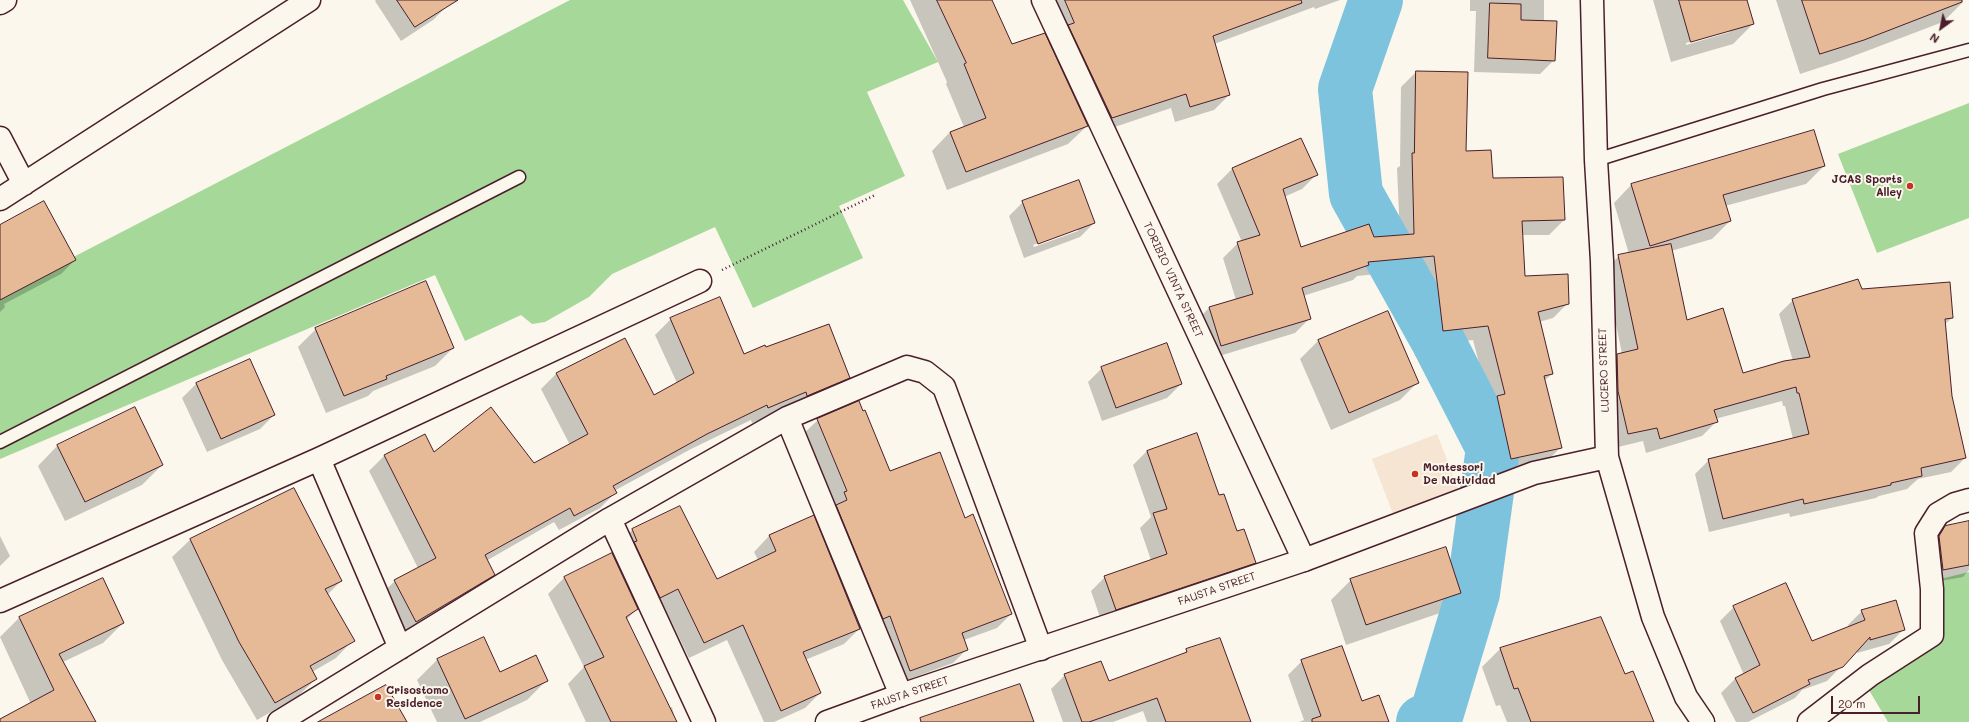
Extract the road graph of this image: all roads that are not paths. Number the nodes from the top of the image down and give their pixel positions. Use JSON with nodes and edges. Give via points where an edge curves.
{"nodes":[{"id":1,"x":5,"y":0,"type":"edge"},
{"id":2,"x":309,"y":0,"type":"edge"},
{"id":3,"x":1043,"y":0,"type":"edge"},
{"id":4,"x":1592,"y":0,"type":"edge"},
{"id":5,"x":0,"y":3,"type":"edge"},
{"id":6,"x":1969,"y":50,"type":"edge"},
{"id":7,"x":0,"y":138,"type":"edge"},
{"id":8,"x":1596,"y":160,"type":"junction"},
{"id":9,"x":519,"y":177,"type":"dead end"},
{"id":10,"x":24,"y":184,"type":"junction"},
{"id":11,"x":0,"y":199,"type":"edge"},
{"id":12,"x":700,"y":281,"type":"road end"},
{"id":13,"x":786,"y":418,"type":"junction"},
{"id":14,"x":0,"y":442,"type":"edge"},
{"id":15,"x":1607,"y":457,"type":"junction"},
{"id":16,"x":319,"y":459,"type":"junction"},
{"id":17,"x":1969,"y":500,"type":"edge"},
{"id":18,"x":610,"y":519,"type":"junction"},
{"id":19,"x":1304,"y":560,"type":"junction"},
{"id":20,"x":0,"y":601,"type":"edge"},
{"id":21,"x":400,"y":648,"type":"junction"},
{"id":22,"x":1041,"y":649,"type":"junction"},
{"id":23,"x":901,"y":695,"type":"junction"},
{"id":24,"x":279,"y":722,"type":"edge"},
{"id":25,"x":704,"y":722,"type":"edge"},
{"id":26,"x":826,"y":722,"type":"edge"},
{"id":27,"x":1702,"y":722,"type":"edge"},
{"id":28,"x":1809,"y":722,"type":"edge"}],
"edges":[{"from":1,"to":5,"type":"street"},
{"from":2,"to":10,"type":"street"},
{"from":3,"to":19,"type":"street","name":"TORIBIO VINTA STREET"},
{"from":4,"to":8,"type":"street","name":"LUCERO STREET"},
{"from":6,"to":8,"type":"lane","via":[[1824,89]]},
{"from":7,"to":10,"type":"street"},
{"from":8,"to":15,"type":"street","name":"LUCERO STREET","via":[[1602,262]]},
{"from":9,"to":14,"type":"lane"},
{"from":10,"to":11,"type":"street"},
{"from":12,"to":16,"type":"street"},
{"from":13,"to":18,"type":"street"},
{"from":13,"to":22,"type":"street","via":[[907,367],[925,372],[944,387]]},
{"from":13,"to":23,"type":"street"},
{"from":15,"to":19,"type":"street","name":"FAUSTA STREET","via":[[1534,473]]},
{"from":15,"to":27,"type":"street","name":"LUCERO STREET","via":[[1653,617],[1686,697]]},
{"from":16,"to":20,"type":"street"},
{"from":16,"to":21,"type":"street"},
{"from":17,"to":28,"type":"street","via":[[1955,504],[1938,514],[1926,533],[1932,589],[1932,635],[1870,675]]},
{"from":18,"to":21,"type":"street"},
{"from":18,"to":25,"type":"street"},
{"from":19,"to":22,"type":"street","name":"FAUSTA STREET"},
{"from":21,"to":24,"type":"street"},
{"from":22,"to":23,"type":"street","name":"FAUSTA STREET"},
{"from":23,"to":26,"type":"street","name":"FAUSTA STREET"}]}
